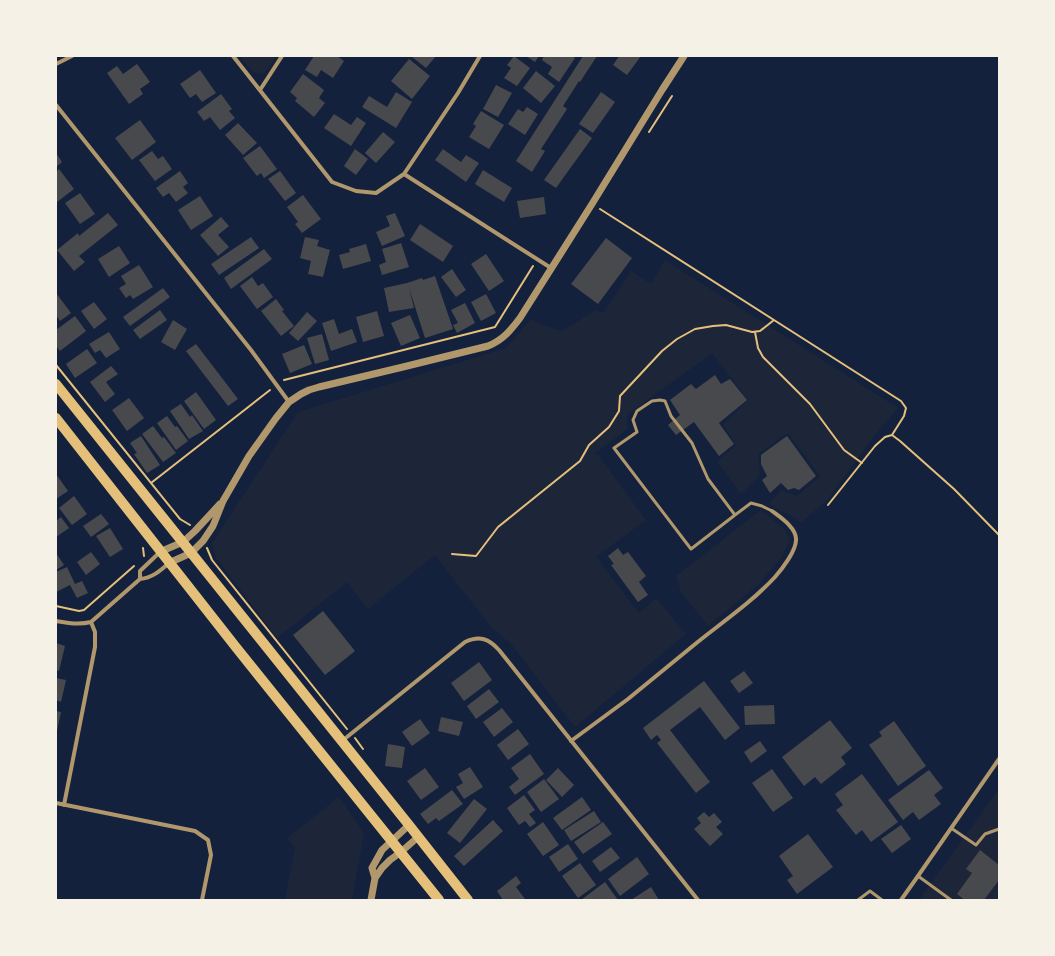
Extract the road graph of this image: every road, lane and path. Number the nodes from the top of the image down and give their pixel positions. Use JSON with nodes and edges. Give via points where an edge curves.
{"nodes":[{"id":1,"x":72,"y":56,"type":"edge"},
{"id":2,"x":233,"y":56,"type":"edge"},
{"id":3,"x":282,"y":56,"type":"edge"},
{"id":4,"x":480,"y":56,"type":"edge"},
{"id":5,"x":684,"y":56,"type":"edge"},
{"id":6,"x":56,"y":64,"type":"edge"},
{"id":7,"x":260,"y":90,"type":"junction"},
{"id":8,"x":672,"y":96,"type":"dead end"},
{"id":9,"x":56,"y":105,"type":"edge"},
{"id":10,"x":649,"y":132,"type":"dead end"},
{"id":11,"x":404,"y":174,"type":"junction"},
{"id":12,"x":592,"y":204,"type":"junction"},
{"id":13,"x":533,"y":266,"type":"dead end"},
{"id":14,"x":551,"y":268,"type":"junction"},
{"id":15,"x":774,"y":320,"type":"junction"},
{"id":16,"x":755,"y":332,"type":"junction"},
{"id":17,"x":56,"y":365,"type":"edge"},
{"id":18,"x":284,"y":380,"type":"dead end"},
{"id":19,"x":56,"y":384,"type":"edge"},
{"id":20,"x":270,"y":390,"type":"dead end"},
{"id":21,"x":289,"y":402,"type":"junction"},
{"id":22,"x":56,"y":418,"type":"edge"},
{"id":23,"x":892,"y":435,"type":"junction"},
{"id":24,"x":862,"y":463,"type":"junction"},
{"id":25,"x":151,"y":483,"type":"junction"},
{"id":26,"x":223,"y":501,"type":"junction"},
{"id":27,"x":828,"y":505,"type":"dead end"},
{"id":28,"x":772,"y":511,"type":"joint"},
{"id":29,"x":736,"y":515,"type":"junction"},
{"id":30,"x":195,"y":531,"type":"junction"},
{"id":31,"x":999,"y":534,"type":"edge"},
{"id":32,"x":203,"y":541,"type":"junction"},
{"id":33,"x":183,"y":542,"type":"junction"},
{"id":34,"x":143,"y":548,"type":"dead end"},
{"id":35,"x":162,"y":551,"type":"junction"},
{"id":36,"x":192,"y":553,"type":"junction"},
{"id":37,"x":452,"y":554,"type":"dead end"},
{"id":38,"x":144,"y":556,"type":"dead end"},
{"id":39,"x":138,"y":562,"type":"dead end"},
{"id":40,"x":171,"y":562,"type":"junction"},
{"id":41,"x":140,"y":579,"type":"junction"},
{"id":42,"x":56,"y":606,"type":"edge"},
{"id":43,"x":56,"y":621,"type":"edge"},
{"id":44,"x":91,"y":622,"type":"junction"},
{"id":45,"x":351,"y":733,"type":"junction"},
{"id":46,"x":342,"y":741,"type":"junction"},
{"id":47,"x":572,"y":741,"type":"junction"},
{"id":48,"x":999,"y":759,"type":"edge"},
{"id":49,"x":56,"y":803,"type":"edge"},
{"id":50,"x":64,"y":805,"type":"junction"},
{"id":51,"x":409,"y":825,"type":"junction"},
{"id":52,"x":951,"y":828,"type":"junction"},
{"id":53,"x":999,"y":829,"type":"edge"},
{"id":54,"x":418,"y":837,"type":"junction"},
{"id":55,"x":392,"y":840,"type":"junction"},
{"id":56,"x":401,"y":852,"type":"junction"},
{"id":57,"x":918,"y":876,"type":"junction"},
{"id":58,"x":375,"y":878,"type":"junction"},
{"id":59,"x":946,"y":898,"type":"edge"},
{"id":60,"x":202,"y":900,"type":"edge"},
{"id":61,"x":371,"y":900,"type":"edge"},
{"id":62,"x":439,"y":900,"type":"edge"},
{"id":63,"x":468,"y":900,"type":"edge"},
{"id":64,"x":698,"y":900,"type":"edge"},
{"id":65,"x":858,"y":900,"type":"edge"},
{"id":66,"x":882,"y":900,"type":"edge"},
{"id":67,"x":901,"y":900,"type":"edge"},
{"id":68,"x":951,"y":900,"type":"edge"}],
"edges":[{"from":1,"to":6,"type":"street"},
{"from":2,"to":7,"type":"street"},
{"from":3,"to":7,"type":"street"},
{"from":4,"to":11,"type":"street"},
{"from":5,"to":12,"type":"street"},
{"from":7,"to":11,"type":"street","via":[[332,182],[356,191],[376,193]]},
{"from":8,"to":10,"type":"path"},
{"from":9,"to":21,"type":"street","via":[[251,350]]},
{"from":11,"to":14,"type":"street"},
{"from":12,"to":14,"type":"street"},
{"from":12,"to":15,"type":"path"},
{"from":13,"to":18,"type":"path","via":[[495,328]]},
{"from":14,"to":21,"type":"street","via":[[513,327],[495,343],[319,387]]},
{"from":15,"to":16,"type":"path"},
{"from":15,"to":23,"type":"path","via":[[901,401],[906,408],[904,416]]},
{"from":16,"to":24,"type":"path","via":[[758,348],[763,357],[810,404],[844,450]]},
{"from":16,"to":37,"type":"path","via":[[726,325],[713,326],[695,329],[677,339],[662,351],[620,396],[619,411],[609,427],[589,445],[580,461],[498,527],[476,556]]},
{"from":17,"to":25,"type":"path"},
{"from":19,"to":33,"type":"main road"},
{"from":20,"to":25,"type":"path"},
{"from":21,"to":26,"type":"street","via":[[249,456]]},
{"from":22,"to":35,"type":"main road"},
{"from":23,"to":24,"type":"path","via":[[885,437],[875,446]]},
{"from":23,"to":31,"type":"path","via":[[954,489]]},
{"from":24,"to":27,"type":"path"},
{"from":25,"to":30,"type":"path","via":[[180,519]]},
{"from":26,"to":30,"type":"street"},
{"from":26,"to":32,"type":"street","via":[[213,526]]},
{"from":28,"to":29,"type":"lane","via":[[751,503]]},
{"from":28,"to":47,"type":"street","via":[[792,530],[796,539],[794,549],[777,575],[751,600]]},
{"from":29,"to":29,"type":"lane","via":[[691,549],[614,448],[636,432],[633,420],[637,411],[652,401],[665,401],[671,416],[692,443],[708,479]]},
{"from":30,"to":33,"type":"street"},
{"from":32,"to":36,"type":"street"},
{"from":32,"to":45,"type":"path","via":[[212,560]]},
{"from":33,"to":35,"type":"street"},
{"from":33,"to":36,"type":"main road"},
{"from":34,"to":38,"type":"path"},
{"from":35,"to":40,"type":"main road"},
{"from":35,"to":41,"type":"street","via":[[140,571]]},
{"from":36,"to":40,"type":"street"},
{"from":36,"to":46,"type":"main road"},
{"from":39,"to":42,"type":"path","via":[[84,610]]},
{"from":40,"to":41,"type":"street","via":[[161,571]]},
{"from":40,"to":55,"type":"main road","via":[[235,646]]},
{"from":41,"to":44,"type":"street"},
{"from":43,"to":44,"type":"street","via":[[77,624]]},
{"from":44,"to":50,"type":"street","via":[[95,647]]},
{"from":45,"to":46,"type":"street"},
{"from":45,"to":47,"type":"street","via":[[465,642],[477,638],[490,642],[499,650]]},
{"from":46,"to":51,"type":"main road"},
{"from":47,"to":64,"type":"street"},
{"from":48,"to":52,"type":"street"},
{"from":49,"to":50,"type":"street"},
{"from":50,"to":60,"type":"street","via":[[195,830],[208,840],[211,855]]},
{"from":51,"to":54,"type":"main road"},
{"from":51,"to":55,"type":"street"},
{"from":52,"to":53,"type":"lane","via":[[976,844],[985,834]]},
{"from":52,"to":57,"type":"street"},
{"from":54,"to":56,"type":"street"},
{"from":54,"to":63,"type":"main road"},
{"from":55,"to":56,"type":"main road"},
{"from":55,"to":58,"type":"street","via":[[382,850],[372,868]]},
{"from":56,"to":58,"type":"street","via":[[390,860]]},
{"from":56,"to":62,"type":"main road"},
{"from":57,"to":59,"type":"lane"},
{"from":57,"to":67,"type":"street"},
{"from":58,"to":61,"type":"street"},
{"from":59,"to":68,"type":"lane"},
{"from":65,"to":66,"type":"lane","via":[[870,891]]}]}
